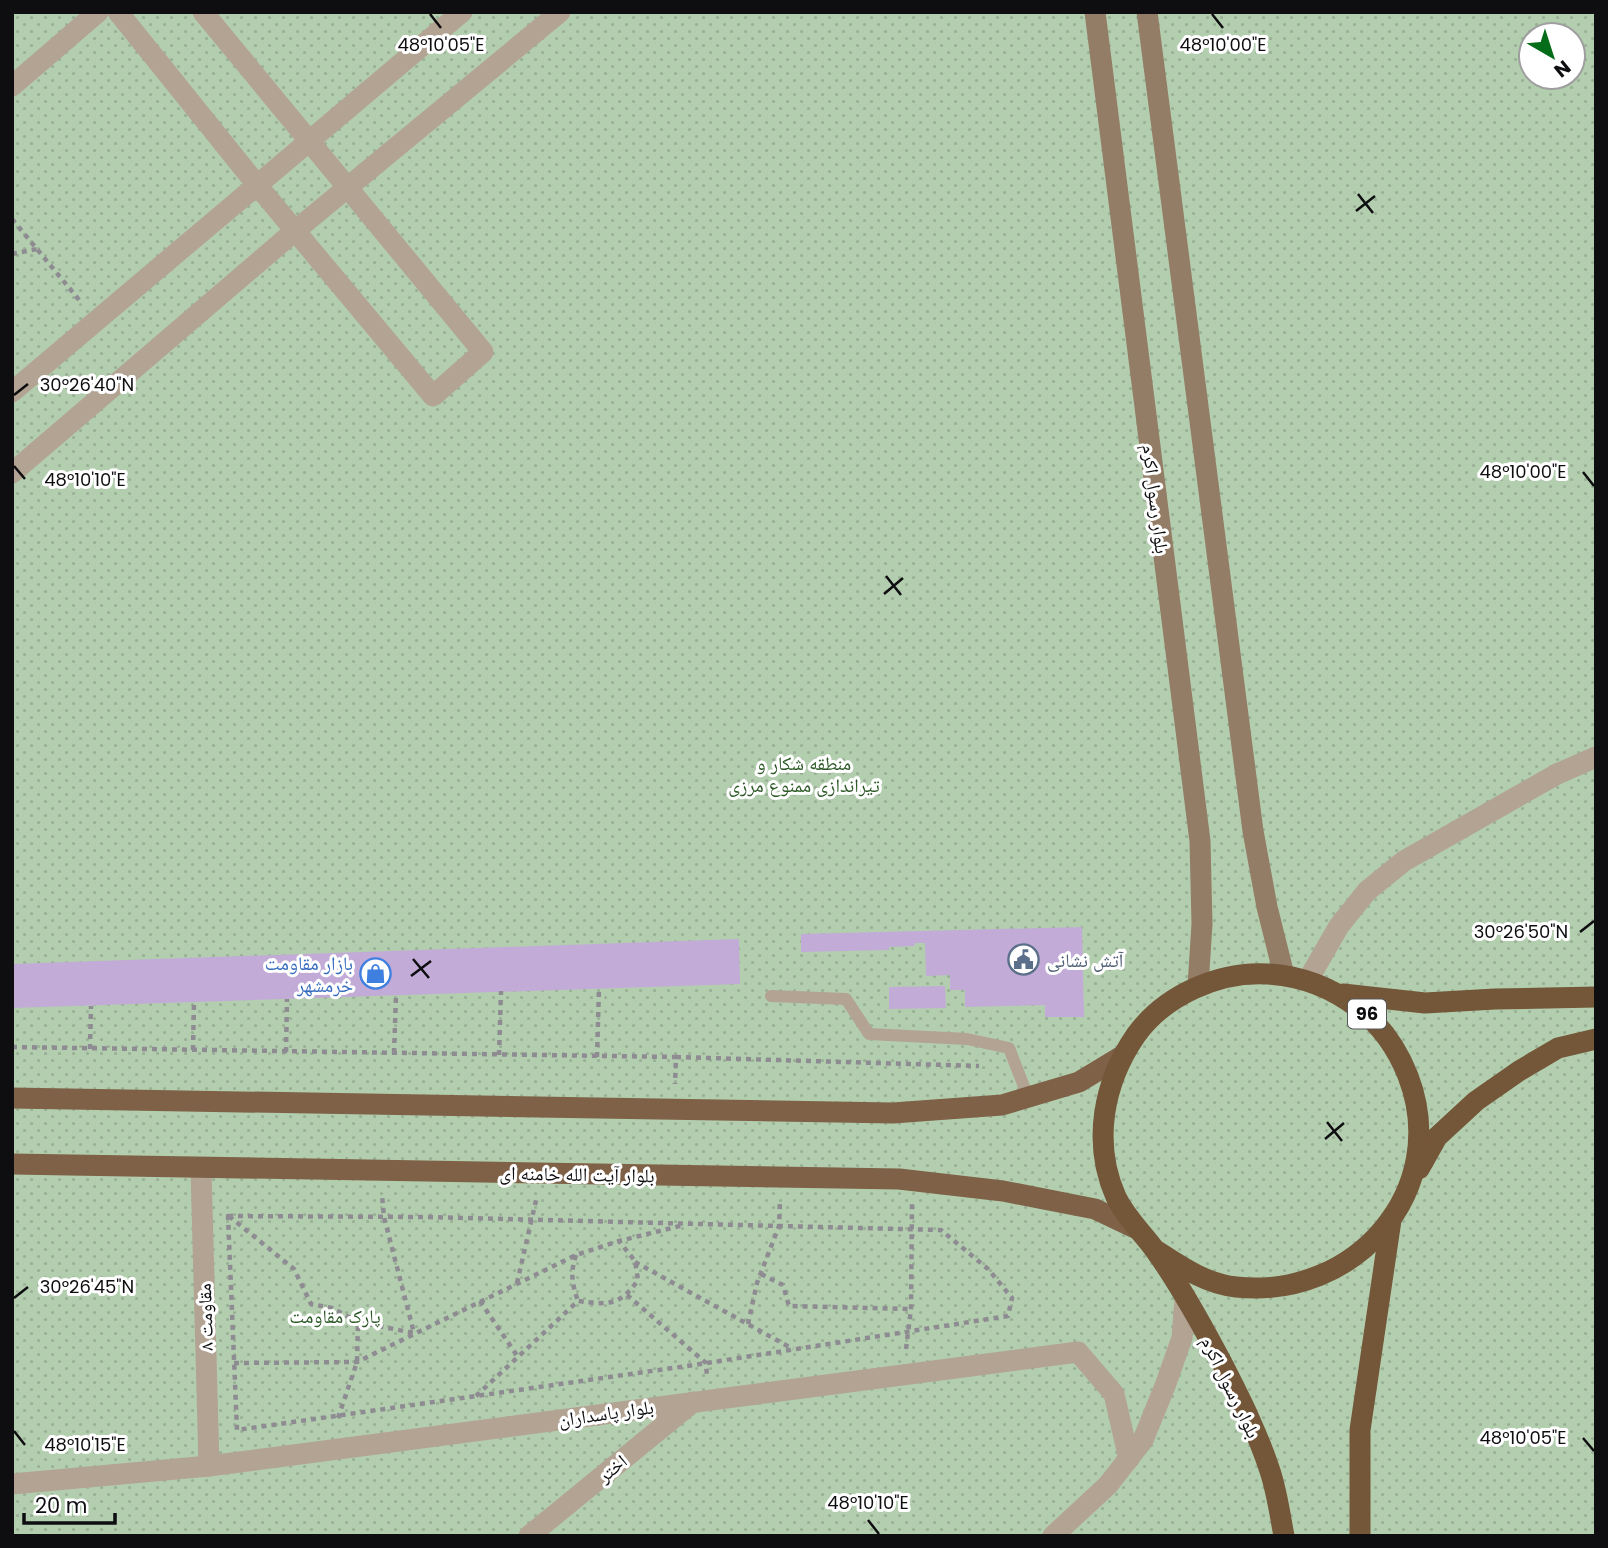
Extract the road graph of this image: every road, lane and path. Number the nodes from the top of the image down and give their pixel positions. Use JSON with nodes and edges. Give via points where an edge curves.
{"nodes":[{"id":1,"x":98,"y":12,"type":"edge"},
{"id":2,"x":118,"y":12,"type":"edge"},
{"id":3,"x":203,"y":12,"type":"edge"},
{"id":4,"x":461,"y":12,"type":"edge"},
{"id":5,"x":561,"y":12,"type":"edge"},
{"id":6,"x":1095,"y":12,"type":"edge"},
{"id":7,"x":1147,"y":12,"type":"edge"},
{"id":8,"x":12,"y":86,"type":"edge"},
{"id":9,"x":308,"y":141,"type":"junction"},
{"id":10,"x":257,"y":185,"type":"junction"},
{"id":11,"x":347,"y":189,"type":"junction"},
{"id":12,"x":12,"y":219,"type":"edge"},
{"id":13,"x":296,"y":230,"type":"junction"},
{"id":14,"x":37,"y":249,"type":"junction"},
{"id":15,"x":12,"y":254,"type":"edge"},
{"id":16,"x":96,"y":321,"type":"junction"},
{"id":17,"x":12,"y":392,"type":"edge"},
{"id":18,"x":12,"y":473,"type":"edge"},
{"id":19,"x":1596,"y":757,"type":"edge"},
{"id":20,"x":1284,"y":975,"type":"junction"},
{"id":21,"x":1308,"y":980,"type":"junction"},
{"id":22,"x":1198,"y":986,"type":"junction"},
{"id":23,"x":599,"y":988,"type":"dead end"},
{"id":24,"x":501,"y":991,"type":"dead end"},
{"id":25,"x":1339,"y":993,"type":"junction"},
{"id":26,"x":396,"y":995,"type":"dead end"},
{"id":27,"x":772,"y":996,"type":"dead end"},
{"id":28,"x":1596,"y":998,"type":"edge"},
{"id":29,"x":287,"y":999,"type":"dead end"},
{"id":30,"x":194,"y":1002,"type":"dead end"},
{"id":31,"x":91,"y":1006,"type":"dead end"},
{"id":32,"x":1596,"y":1039,"type":"edge"},
{"id":33,"x":12,"y":1047,"type":"edge"},
{"id":34,"x":90,"y":1049,"type":"junction"},
{"id":35,"x":193,"y":1050,"type":"junction"},
{"id":36,"x":286,"y":1052,"type":"junction"},
{"id":37,"x":394,"y":1053,"type":"junction"},
{"id":38,"x":499,"y":1055,"type":"junction"},
{"id":39,"x":597,"y":1056,"type":"junction"},
{"id":40,"x":1122,"y":1056,"type":"junction"},
{"id":41,"x":676,"y":1058,"type":"junction"},
{"id":42,"x":1016,"y":1067,"type":"junction"},
{"id":43,"x":1028,"y":1097,"type":"junction"},
{"id":44,"x":12,"y":1098,"type":"edge"},
{"id":45,"x":675,"y":1109,"type":"junction"},
{"id":46,"x":12,"y":1164,"type":"edge"},
{"id":47,"x":201,"y":1169,"type":"junction"},
{"id":48,"x":379,"y":1171,"type":"junction"},
{"id":49,"x":542,"y":1174,"type":"junction"},
{"id":50,"x":781,"y":1177,"type":"junction"},
{"id":51,"x":913,"y":1181,"type":"junction"},
{"id":52,"x":1410,"y":1182,"type":"junction"},
{"id":53,"x":228,"y":1216,"type":"junction"},
{"id":54,"x":203,"y":1217,"type":"junction"},
{"id":55,"x":384,"y":1217,"type":"junction"},
{"id":56,"x":531,"y":1220,"type":"junction"},
{"id":57,"x":1391,"y":1220,"type":"junction"},
{"id":58,"x":690,"y":1224,"type":"junction"},
{"id":59,"x":779,"y":1226,"type":"junction"},
{"id":60,"x":1135,"y":1228,"type":"junction"},
{"id":61,"x":911,"y":1230,"type":"junction"},
{"id":62,"x":619,"y":1241,"type":"junction"},
{"id":63,"x":1154,"y":1249,"type":"junction"},
{"id":64,"x":576,"y":1255,"type":"junction"},
{"id":65,"x":635,"y":1261,"type":"junction"},
{"id":66,"x":761,"y":1274,"type":"junction"},
{"id":67,"x":517,"y":1284,"type":"junction"},
{"id":68,"x":627,"y":1295,"type":"junction"},
{"id":69,"x":1185,"y":1298,"type":"junction"},
{"id":70,"x":480,"y":1301,"type":"junction"},
{"id":71,"x":578,"y":1301,"type":"junction"},
{"id":72,"x":911,"y":1309,"type":"junction"},
{"id":73,"x":358,"y":1322,"type":"junction"},
{"id":74,"x":748,"y":1324,"type":"junction"},
{"id":75,"x":907,"y":1332,"type":"junction"},
{"id":76,"x":415,"y":1334,"type":"junction"},
{"id":77,"x":795,"y":1350,"type":"junction"},
{"id":78,"x":518,"y":1357,"type":"junction"},
{"id":79,"x":357,"y":1362,"type":"junction"},
{"id":80,"x":234,"y":1363,"type":"junction"},
{"id":81,"x":706,"y":1363,"type":"junction"},
{"id":82,"x":905,"y":1374,"type":"junction"},
{"id":83,"x":475,"y":1396,"type":"junction"},
{"id":84,"x":701,"y":1400,"type":"junction"},
{"id":85,"x":339,"y":1416,"type":"junction"},
{"id":86,"x":332,"y":1449,"type":"junction"},
{"id":87,"x":1129,"y":1459,"type":"junction"},
{"id":88,"x":209,"y":1466,"type":"junction"},
{"id":89,"x":12,"y":1484,"type":"edge"},
{"id":90,"x":529,"y":1536,"type":"edge"},
{"id":91,"x":1053,"y":1536,"type":"edge"},
{"id":92,"x":1284,"y":1536,"type":"edge"},
{"id":93,"x":1360,"y":1536,"type":"edge"}],
"edges":[{"from":1,"to":8,"type":"street"},
{"from":2,"to":10,"type":"street"},
{"from":3,"to":9,"type":"street"},
{"from":4,"to":9,"type":"street"},
{"from":5,"to":11,"type":"street"},
{"from":6,"to":22,"type":"main road","name":"بلوار رسول اکرم","via":[[1200,841]]},
{"from":7,"to":20,"type":"main road","via":[[1253,831]]},
{"from":9,"to":10,"type":"street"},
{"from":9,"to":11,"type":"street"},
{"from":10,"to":13,"type":"street"},
{"from":10,"to":16,"type":"street"},
{"from":11,"to":13,"type":"street"},
{"from":11,"to":13,"type":"street","via":[[483,352],[433,396]]},
{"from":12,"to":14,"type":"path"},
{"from":13,"to":18,"type":"street"},
{"from":14,"to":15,"type":"path"},
{"from":14,"to":16,"type":"path"},
{"from":16,"to":17,"type":"street"},
{"from":19,"to":21,"type":"street","via":[[1557,774],[1404,861],[1367,891],[1339,926]]},
{"from":20,"to":21,"type":"highway","number":"96"},
{"from":20,"to":22,"type":"highway","number":"96","via":[[1245,974]]},
{"from":21,"to":25,"type":"highway","number":"96"},
{"from":22,"to":40,"type":"highway","number":"96","via":[[1168,1003],[1142,1027]]},
{"from":23,"to":39,"type":"path"},
{"from":24,"to":38,"type":"path"},
{"from":25,"to":28,"type":"highway","number":"96","via":[[1425,1003]]},
{"from":25,"to":52,"type":"highway","number":"96","via":[[1374,1019],[1400,1055],[1415,1096],[1419,1139]]},
{"from":26,"to":37,"type":"path"},
{"from":27,"to":42,"type":"lane","via":[[845,999],[869,1034],[967,1040],[1009,1048]]},
{"from":29,"to":36,"type":"path"},
{"from":30,"to":35,"type":"path"},
{"from":31,"to":34,"type":"path"},
{"from":32,"to":52,"type":"highway","number":"96","via":[[1558,1048],[1476,1101],[1437,1137]]},
{"from":33,"to":34,"type":"path"},
{"from":34,"to":35,"type":"path"},
{"from":35,"to":36,"type":"path"},
{"from":36,"to":37,"type":"path"},
{"from":37,"to":38,"type":"path"},
{"from":38,"to":39,"type":"path"},
{"from":39,"to":41,"type":"path"},
{"from":40,"to":43,"type":"main road","via":[[1079,1082]]},
{"from":40,"to":60,"type":"highway","number":"96","via":[[1108,1089],[1102,1125],[1105,1162],[1116,1197]]},
{"from":41,"to":42,"type":"path"},
{"from":41,"to":45,"type":"path"},
{"from":42,"to":43,"type":"lane"},
{"from":43,"to":45,"type":"main road","via":[[1002,1105],[893,1113]]},
{"from":44,"to":45,"type":"main road"},
{"from":46,"to":47,"type":"main road","name":"بلوار آیت الله خامنه ای"},
{"from":47,"to":48,"type":"main road","name":"بلوار آیت الله خامنه ای"},
{"from":47,"to":54,"type":"street","name":"مقاومت ۸"},
{"from":48,"to":49,"type":"main road","name":"بلوار آیت الله خامنه ای"},
{"from":48,"to":55,"type":"path"},
{"from":49,"to":50,"type":"main road","name":"بلوار آیت الله خامنه ای"},
{"from":49,"to":56,"type":"path"},
{"from":50,"to":51,"type":"main road","name":"بلوار آیت الله خامنه ای"},
{"from":50,"to":59,"type":"path"},
{"from":51,"to":60,"type":"main road","name":"بلوار آیت الله خامنه ای","via":[[1003,1191],[1095,1209]]},
{"from":51,"to":61,"type":"path"},
{"from":52,"to":57,"type":"highway","number":"96"},
{"from":53,"to":54,"type":"path"},
{"from":53,"to":55,"type":"path"},
{"from":53,"to":73,"type":"path","via":[[294,1269],[311,1304],[332,1308]]},
{"from":53,"to":80,"type":"path"},
{"from":54,"to":88,"type":"street","name":"مقاومت ۸"},
{"from":55,"to":56,"type":"path"},
{"from":55,"to":76,"type":"path"},
{"from":56,"to":58,"type":"path"},
{"from":56,"to":67,"type":"path"},
{"from":57,"to":63,"type":"highway","number":"96","via":[[1360,1254],[1332,1271],[1278,1288],[1234,1287],[1191,1273]]},
{"from":57,"to":93,"type":"highway","number":"96","via":[[1360,1430]]},
{"from":58,"to":59,"type":"path"},
{"from":58,"to":62,"type":"path"},
{"from":59,"to":61,"type":"path"},
{"from":59,"to":66,"type":"path"},
{"from":60,"to":63,"type":"highway","number":"96"},
{"from":61,"to":72,"type":"path"},
{"from":61,"to":75,"type":"path","via":[[941,1230],[988,1269],[1012,1298],[1008,1316]]},
{"from":62,"to":64,"type":"path"},
{"from":62,"to":65,"type":"path"},
{"from":63,"to":69,"type":"highway","name":"بلوار رسول اکرم","number":"96"},
{"from":64,"to":67,"type":"path"},
{"from":64,"to":71,"type":"path","via":[[571,1284]]},
{"from":65,"to":68,"type":"path","via":[[638,1280]]},
{"from":65,"to":74,"type":"path"},
{"from":66,"to":72,"type":"path","via":[[783,1285],[789,1306]]},
{"from":66,"to":74,"type":"path"},
{"from":67,"to":70,"type":"path"},
{"from":68,"to":71,"type":"path","via":[[602,1305]]},
{"from":68,"to":81,"type":"path"},
{"from":69,"to":87,"type":"street","via":[[1182,1338],[1166,1386],[1143,1440]]},
{"from":69,"to":92,"type":"highway","name":"بلوار رسول اکرم","number":"96","via":[[1252,1424],[1271,1475]]},
{"from":70,"to":76,"type":"path"},
{"from":70,"to":78,"type":"path"},
{"from":71,"to":78,"type":"path"},
{"from":72,"to":75,"type":"path"},
{"from":73,"to":76,"type":"path"},
{"from":73,"to":79,"type":"path"},
{"from":74,"to":77,"type":"path"},
{"from":75,"to":77,"type":"path"},
{"from":75,"to":82,"type":"path"},
{"from":76,"to":79,"type":"path"},
{"from":77,"to":81,"type":"path"},
{"from":78,"to":83,"type":"path"},
{"from":79,"to":80,"type":"path"},
{"from":79,"to":85,"type":"path"},
{"from":80,"to":85,"type":"path","via":[[237,1430]]},
{"from":81,"to":83,"type":"path"},
{"from":81,"to":84,"type":"path"},
{"from":82,"to":84,"type":"street","name":"بلوار پاسداران"},
{"from":82,"to":87,"type":"street","name":"بلوار پاسداران","via":[[1078,1352],[1114,1394]]},
{"from":83,"to":85,"type":"path"},
{"from":84,"to":86,"type":"street","name":"بلوار پاسداران"},
{"from":84,"to":90,"type":"street","name":"اختر"},
{"from":85,"to":86,"type":"path"},
{"from":86,"to":88,"type":"street","name":"بلوار پاسداران"},
{"from":87,"to":91,"type":"street"},
{"from":88,"to":89,"type":"street","name":"بلوار پاسداران"}]}
